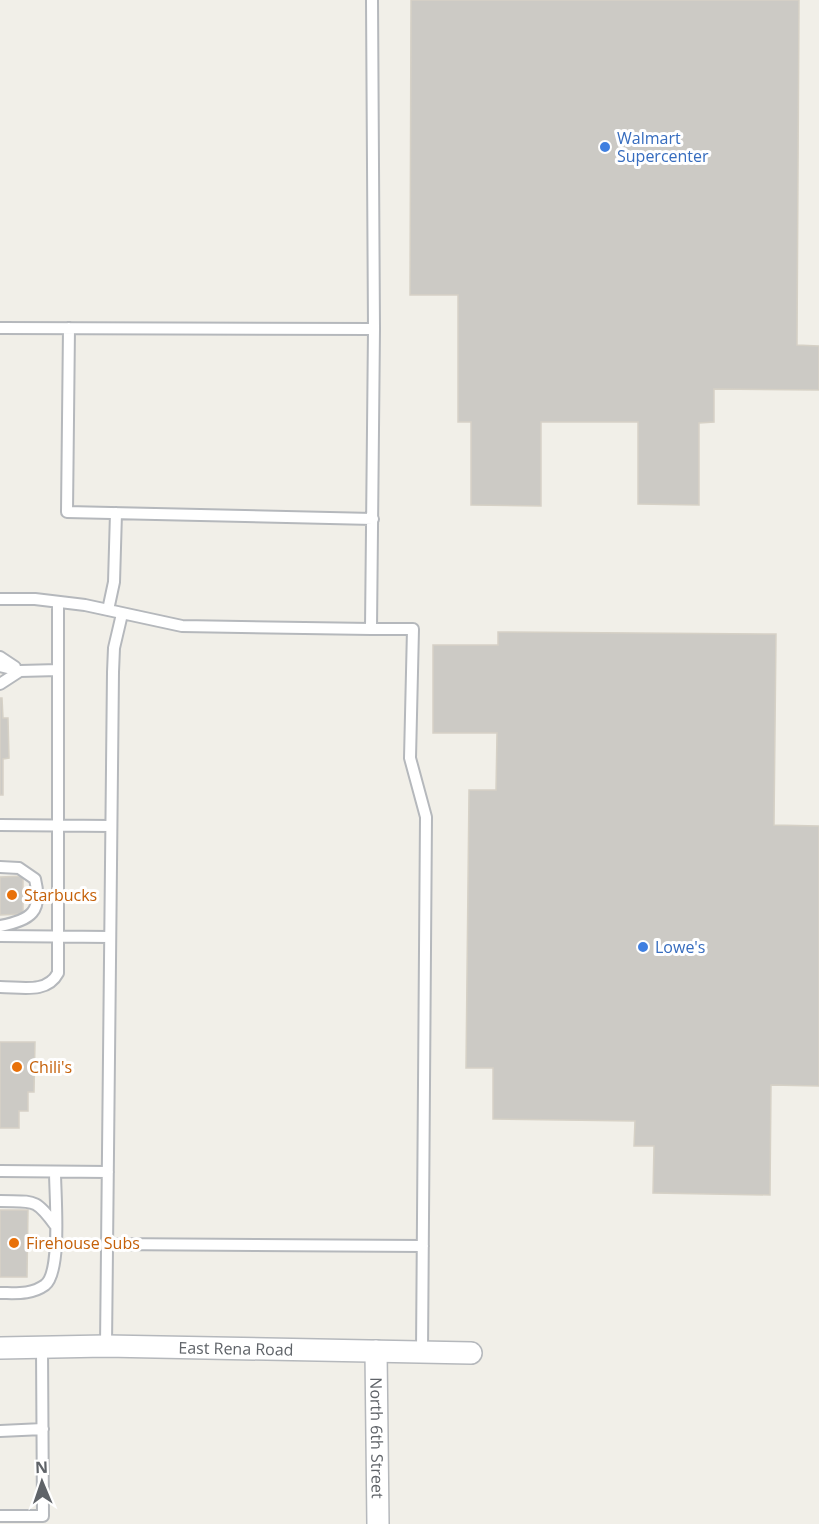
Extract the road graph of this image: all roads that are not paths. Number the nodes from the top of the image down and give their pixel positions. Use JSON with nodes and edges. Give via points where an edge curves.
{"nodes":[{"id":1,"x":372,"y":0,"type":"edge"},
{"id":2,"x":0,"y":328,"type":"edge"},
{"id":3,"x":69,"y":328,"type":"junction"},
{"id":4,"x":374,"y":328,"type":"junction"},
{"id":5,"x":116,"y":513,"type":"junction"},
{"id":6,"x":373,"y":519,"type":"junction"},
{"id":7,"x":0,"y":599,"type":"edge"},
{"id":8,"x":58,"y":602,"type":"junction"},
{"id":9,"x":108,"y":610,"type":"junction"},
{"id":10,"x":122,"y":614,"type":"junction"},
{"id":11,"x":371,"y":629,"type":"junction"},
{"id":12,"x":0,"y":657,"type":"edge"},
{"id":13,"x":0,"y":666,"type":"edge"},
{"id":14,"x":20,"y":670,"type":"junction"},
{"id":15,"x":58,"y":670,"type":"junction"},
{"id":16,"x":0,"y":676,"type":"edge"},
{"id":17,"x":0,"y":684,"type":"edge"},
{"id":18,"x":0,"y":825,"type":"edge"},
{"id":19,"x":59,"y":826,"type":"junction"},
{"id":20,"x":111,"y":826,"type":"junction"},
{"id":21,"x":0,"y":867,"type":"edge"},
{"id":22,"x":0,"y":926,"type":"edge"},
{"id":23,"x":0,"y":936,"type":"edge"},
{"id":24,"x":59,"y":937,"type":"junction"},
{"id":25,"x":110,"y":938,"type":"junction"},
{"id":26,"x":0,"y":987,"type":"edge"},
{"id":27,"x":0,"y":1171,"type":"edge"},
{"id":28,"x":55,"y":1172,"type":"junction"},
{"id":29,"x":108,"y":1172,"type":"junction"},
{"id":30,"x":0,"y":1201,"type":"edge"},
{"id":31,"x":55,"y":1226,"type":"junction"},
{"id":32,"x":107,"y":1244,"type":"junction"},
{"id":33,"x":423,"y":1246,"type":"junction"},
{"id":34,"x":0,"y":1293,"type":"edge"},
{"id":35,"x":106,"y":1346,"type":"junction"},
{"id":36,"x":0,"y":1348,"type":"edge"},
{"id":37,"x":42,"y":1349,"type":"junction"},
{"id":38,"x":376,"y":1351,"type":"junction"},
{"id":39,"x":423,"y":1352,"type":"junction"},
{"id":40,"x":471,"y":1353,"type":"dead end"},
{"id":41,"x":43,"y":1429,"type":"junction"},
{"id":42,"x":0,"y":1431,"type":"edge"},
{"id":43,"x":0,"y":1516,"type":"edge"},
{"id":44,"x":43,"y":1520,"type":"edge"},
{"id":45,"x":378,"y":1524,"type":"edge"}],
"edges":[{"from":1,"to":4,"type":"lane"},
{"from":2,"to":3,"type":"lane"},
{"from":3,"to":4,"type":"lane"},
{"from":3,"to":5,"type":"lane","via":[[67,512]]},
{"from":4,"to":6,"type":"lane"},
{"from":5,"to":6,"type":"lane"},
{"from":5,"to":9,"type":"lane","via":[[114,582]]},
{"from":6,"to":11,"type":"lane"},
{"from":7,"to":8,"type":"lane"},
{"from":8,"to":9,"type":"lane"},
{"from":8,"to":15,"type":"lane"},
{"from":9,"to":10,"type":"lane"},
{"from":10,"to":11,"type":"lane","via":[[182,626]]},
{"from":10,"to":20,"type":"lane","via":[[114,648]]},
{"from":11,"to":33,"type":"lane","via":[[413,629],[410,758],[426,818]]},
{"from":12,"to":14,"type":"lane"},
{"from":13,"to":14,"type":"lane"},
{"from":14,"to":15,"type":"lane"},
{"from":14,"to":16,"type":"lane"},
{"from":14,"to":17,"type":"lane"},
{"from":15,"to":19,"type":"lane"},
{"from":18,"to":19,"type":"lane"},
{"from":19,"to":20,"type":"lane"},
{"from":19,"to":24,"type":"lane"},
{"from":20,"to":25,"type":"lane"},
{"from":21,"to":22,"type":"lane","via":[[20,868],[35,879],[39,894],[34,912],[21,922]]},
{"from":23,"to":24,"type":"lane"},
{"from":24,"to":25,"type":"lane"},
{"from":24,"to":26,"type":"lane","via":[[58,973],[53,982],[43,987]]},
{"from":25,"to":29,"type":"lane"},
{"from":27,"to":28,"type":"lane"},
{"from":28,"to":29,"type":"lane"},
{"from":28,"to":31,"type":"lane"},
{"from":29,"to":32,"type":"lane"},
{"from":30,"to":31,"type":"lane","via":[[35,1202]]},
{"from":31,"to":34,"type":"lane","via":[[54,1269],[46,1284],[29,1293]]},
{"from":32,"to":33,"type":"lane"},
{"from":32,"to":35,"type":"lane"},
{"from":33,"to":39,"type":"lane"},
{"from":35,"to":37,"type":"street","name":"East Rena Road"},
{"from":35,"to":38,"type":"street","name":"East Rena Road"},
{"from":36,"to":37,"type":"street","name":"East Rena Road"},
{"from":37,"to":41,"type":"lane"},
{"from":38,"to":39,"type":"street","name":"East Rena Road"},
{"from":38,"to":45,"type":"street","name":"North 6th Street"},
{"from":39,"to":40,"type":"street","name":"East Rena Road"},
{"from":41,"to":42,"type":"lane"},
{"from":41,"to":44,"type":"lane"},
{"from":43,"to":44,"type":"lane"}]}
